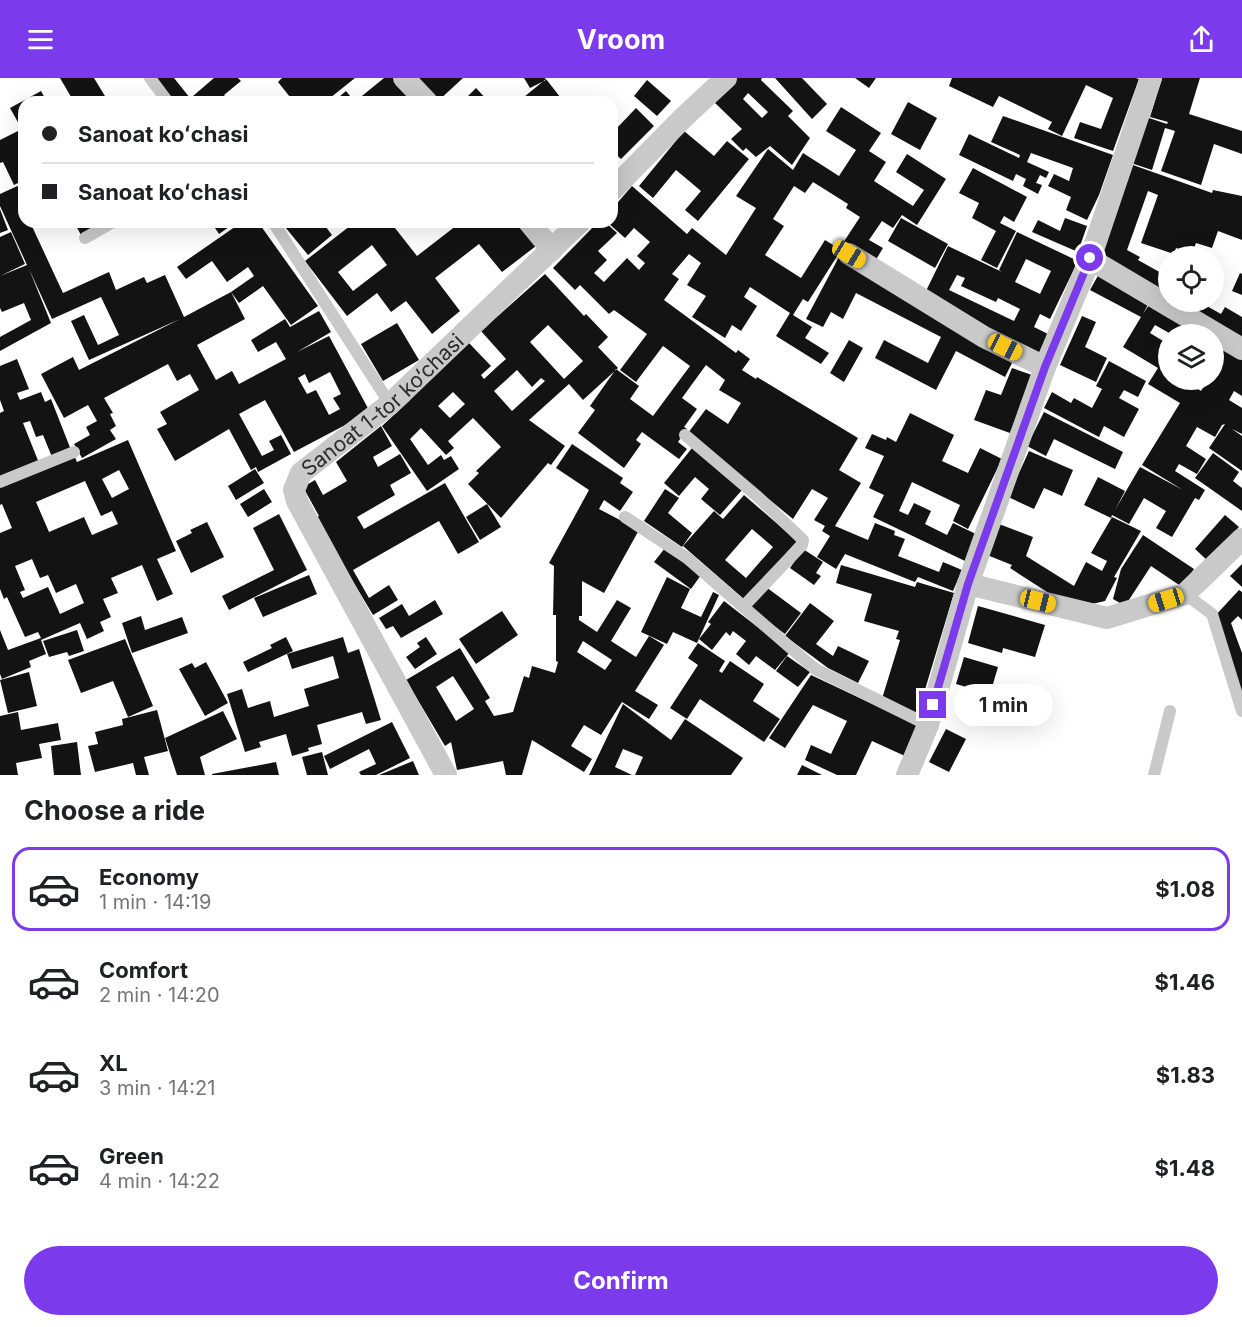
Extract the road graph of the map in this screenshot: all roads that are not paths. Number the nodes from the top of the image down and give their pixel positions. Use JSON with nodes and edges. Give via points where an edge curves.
{"nodes":[{"id":1,"x":150,"y":78,"type":"edge"},
{"id":2,"x":404,"y":78,"type":"edge"},
{"id":3,"x":726,"y":78,"type":"edge"},
{"id":4,"x":1150,"y":78,"type":"edge"},
{"id":5,"x":164,"y":96,"type":"edge"},
{"id":6,"x":421,"y":96,"type":"edge"},
{"id":7,"x":618,"y":184,"type":"edge"},
{"id":8,"x":102,"y":228,"type":"edge"},
{"id":9,"x":277,"y":228,"type":"edge"},
{"id":10,"x":534,"y":228,"type":"edge"},
{"id":11,"x":574,"y":228,"type":"edge"},
{"id":12,"x":85,"y":238,"type":"dead end"},
{"id":13,"x":552,"y":250,"type":"junction"},
{"id":14,"x":849,"y":254,"type":"dead end"},
{"id":15,"x":1090,"y":258,"type":"junction"},
{"id":16,"x":1242,"y":349,"type":"edge"},
{"id":17,"x":1045,"y":367,"type":"junction"},
{"id":18,"x":390,"y":404,"type":"junction"},
{"id":19,"x":685,"y":435,"type":"dead end"},
{"id":20,"x":74,"y":452,"type":"dead end"},
{"id":21,"x":0,"y":482,"type":"edge"},
{"id":22,"x":625,"y":517,"type":"dead end"},
{"id":23,"x":1242,"y":539,"type":"edge"},
{"id":24,"x":968,"y":584,"type":"junction"},
{"id":25,"x":1185,"y":594,"type":"junction"},
{"id":26,"x":743,"y":607,"type":"junction"},
{"id":27,"x":1170,"y":711,"type":"dead end"},
{"id":28,"x":1242,"y":711,"type":"edge"},
{"id":29,"x":928,"y":725,"type":"junction"},
{"id":30,"x":446,"y":775,"type":"edge"},
{"id":31,"x":907,"y":775,"type":"edge"},
{"id":32,"x":1154,"y":775,"type":"edge"}],
"edges":[{"from":1,"to":5,"type":"lane"},
{"from":2,"to":6,"type":"street"},
{"from":3,"to":7,"type":"street"},
{"from":4,"to":15,"type":"street"},
{"from":8,"to":12,"type":"lane"},
{"from":9,"to":18,"type":"lane"},
{"from":10,"to":13,"type":"street"},
{"from":11,"to":13,"type":"street","name":"Sanoat 1-tor ko‘chasi"},
{"from":13,"to":18,"type":"street","name":"Sanoat 1-tor ko‘chasi"},
{"from":14,"to":17,"type":"street","via":[[984,337]]},
{"from":15,"to":16,"type":"street"},
{"from":15,"to":17,"type":"street"},
{"from":17,"to":24,"type":"street"},
{"from":18,"to":30,"type":"street","name":"Sanoat 1-tor ko‘chasi","via":[[301,473],[294,490]]},
{"from":19,"to":26,"type":"lane","via":[[803,540]]},
{"from":20,"to":21,"type":"lane"},
{"from":22,"to":26,"type":"lane","via":[[687,558]]},
{"from":23,"to":25,"type":"street"},
{"from":24,"to":25,"type":"street","via":[[1107,618]]},
{"from":24,"to":29,"type":"street"},
{"from":25,"to":28,"type":"lane","via":[[1212,615]]},
{"from":26,"to":29,"type":"lane","via":[[815,669]]},
{"from":27,"to":32,"type":"lane"},
{"from":29,"to":31,"type":"street"}]}
